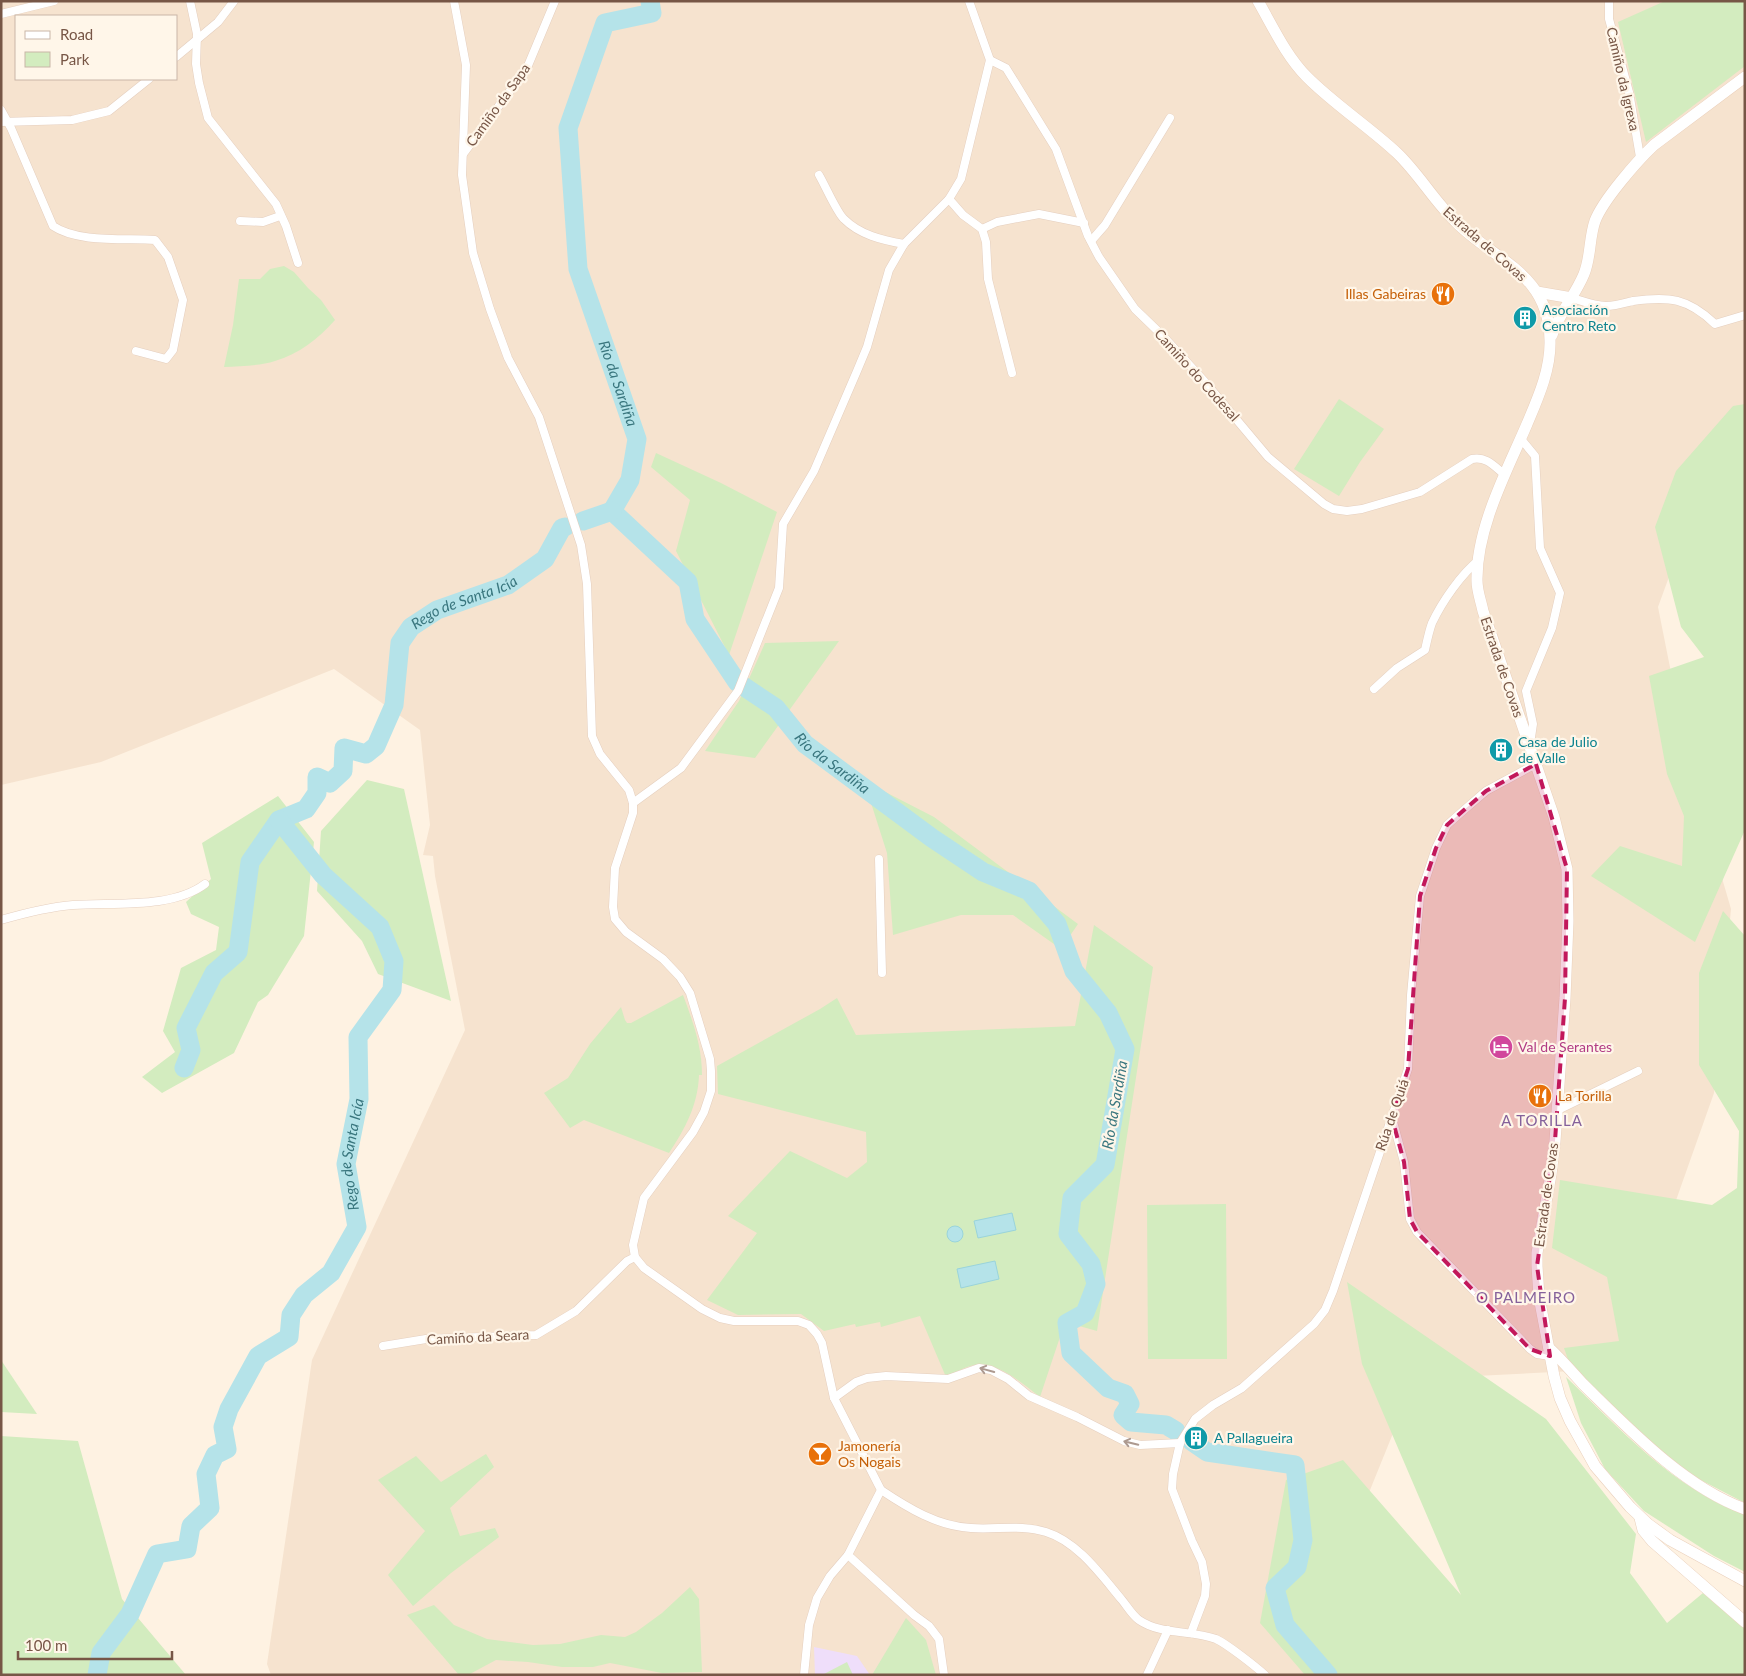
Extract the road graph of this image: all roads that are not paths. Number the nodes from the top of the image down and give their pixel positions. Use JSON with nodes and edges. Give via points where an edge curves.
{"nodes":[{"id":1,"x":54,"y":1,"type":"edge"},
{"id":2,"x":190,"y":1,"type":"edge"},
{"id":3,"x":234,"y":1,"type":"edge"},
{"id":4,"x":454,"y":1,"type":"edge"},
{"id":5,"x":555,"y":1,"type":"edge"},
{"id":6,"x":969,"y":1,"type":"edge"},
{"id":7,"x":1258,"y":1,"type":"edge"},
{"id":8,"x":1610,"y":1,"type":"edge"},
{"id":9,"x":1,"y":14,"type":"edge"},
{"id":10,"x":196,"y":41,"type":"junction"},
{"id":11,"x":178,"y":55,"type":"edge"},
{"id":12,"x":990,"y":60,"type":"junction"},
{"id":13,"x":1745,"y":76,"type":"edge"},
{"id":14,"x":148,"y":80,"type":"edge"},
{"id":15,"x":1,"y":110,"type":"edge"},
{"id":16,"x":1170,"y":118,"type":"dead end"},
{"id":17,"x":4,"y":122,"type":"edge"},
{"id":18,"x":463,"y":154,"type":"junction"},
{"id":19,"x":1640,"y":157,"type":"junction"},
{"id":20,"x":819,"y":175,"type":"dead end"},
{"id":21,"x":948,"y":199,"type":"junction"},
{"id":22,"x":280,"y":216,"type":"junction"},
{"id":23,"x":240,"y":221,"type":"dead end"},
{"id":24,"x":1084,"y":223,"type":"junction"},
{"id":25,"x":982,"y":229,"type":"junction"},
{"id":26,"x":1091,"y":241,"type":"junction"},
{"id":27,"x":904,"y":244,"type":"junction"},
{"id":28,"x":298,"y":264,"type":"dead end"},
{"id":29,"x":1537,"y":292,"type":"junction"},
{"id":30,"x":1572,"y":298,"type":"junction"},
{"id":31,"x":1546,"y":311,"type":"junction"},
{"id":32,"x":1745,"y":315,"type":"edge"},
{"id":33,"x":1550,"y":342,"type":"junction"},
{"id":34,"x":136,"y":351,"type":"dead end"},
{"id":35,"x":1012,"y":373,"type":"dead end"},
{"id":36,"x":1521,"y":439,"type":"junction"},
{"id":37,"x":1505,"y":474,"type":"junction"},
{"id":38,"x":1479,"y":560,"type":"junction"},
{"id":39,"x":1374,"y":689,"type":"dead end"},
{"id":40,"x":1529,"y":746,"type":"junction"},
{"id":41,"x":1536,"y":764,"type":"junction"},
{"id":42,"x":633,"y":803,"type":"junction"},
{"id":43,"x":879,"y":859,"type":"dead end"},
{"id":44,"x":205,"y":884,"type":"dead end"},
{"id":45,"x":1,"y":920,"type":"edge"},
{"id":46,"x":882,"y":973,"type":"dead end"},
{"id":47,"x":1638,"y":1072,"type":"dead end"},
{"id":48,"x":1556,"y":1111,"type":"junction"},
{"id":49,"x":1392,"y":1118,"type":"junction"},
{"id":50,"x":634,"y":1257,"type":"junction"},
{"id":51,"x":383,"y":1346,"type":"dead end"},
{"id":52,"x":1550,"y":1352,"type":"junction"},
{"id":53,"x":834,"y":1398,"type":"junction"},
{"id":54,"x":1180,"y":1443,"type":"junction"},
{"id":55,"x":881,"y":1490,"type":"junction"},
{"id":56,"x":1745,"y":1508,"type":"edge"},
{"id":57,"x":1640,"y":1518,"type":"junction"},
{"id":58,"x":848,"y":1555,"type":"junction"},
{"id":59,"x":1745,"y":1581,"type":"edge"},
{"id":60,"x":1745,"y":1622,"type":"edge"},
{"id":61,"x":1168,"y":1630,"type":"junction"},
{"id":62,"x":1191,"y":1633,"type":"junction"},
{"id":63,"x":804,"y":1675,"type":"edge"},
{"id":64,"x":944,"y":1675,"type":"edge"},
{"id":65,"x":1147,"y":1675,"type":"edge"},
{"id":66,"x":1265,"y":1675,"type":"edge"}],
"edges":[{"from":1,"to":9,"type":"street"},
{"from":2,"to":10,"type":"street"},
{"from":3,"to":10,"type":"street","via":[[218,22]]},
{"from":4,"to":18,"type":"street","via":[[466,65]]},
{"from":5,"to":18,"type":"street","name":"Camiño da Sapa","via":[[527,68]]},
{"from":6,"to":12,"type":"street"},
{"from":7,"to":29,"type":"main road","name":"Estrada de Covas","via":[[1290,56],[1308,78],[1398,154],[1456,223],[1524,276]]},
{"from":8,"to":19,"type":"street","name":"Camiño da Igrexa","via":[[1608,19],[1629,92]]},
{"from":10,"to":11,"type":"street"},
{"from":10,"to":22,"type":"street","via":[[199,83],[208,118],[276,204]]},
{"from":12,"to":21,"type":"street","via":[[961,179]]},
{"from":12,"to":24,"type":"street","name":"Camiño do Codesal","via":[[1006,68],[1056,149]]},
{"from":13,"to":19,"type":"main road"},
{"from":14,"to":17,"type":"street","via":[[109,111],[72,120]]},
{"from":15,"to":17,"type":"street"},
{"from":16,"to":26,"type":"street","via":[[1105,225]]},
{"from":17,"to":34,"type":"street","via":[[53,226],[68,233],[91,237],[155,240],[168,257],[184,300],[173,350],[166,359]]},
{"from":18,"to":42,"type":"street","via":[[464,193],[473,253],[508,358],[539,417],[581,545],[587,584],[592,736],[600,754],[629,790]]},
{"from":19,"to":30,"type":"main road","via":[[1598,215],[1585,272]]},
{"from":20,"to":27,"type":"street","via":[[843,218],[880,240]]},
{"from":21,"to":25,"type":"street","via":[[962,215]]},
{"from":21,"to":27,"type":"street"},
{"from":22,"to":23,"type":"street","via":[[263,222]]},
{"from":22,"to":28,"type":"street"},
{"from":24,"to":25,"type":"street","via":[[1039,214],[997,222]]},
{"from":24,"to":26,"type":"street","name":"Camiño do Codesal"},
{"from":25,"to":35,"type":"street","via":[[988,279]]},
{"from":26,"to":37,"type":"street","name":"Camiño do Codesal","via":[[1135,309],[1205,382],[1268,457],[1332,509],[1362,509],[1420,492],[1472,459],[1487,460]]},
{"from":27,"to":42,"type":"street","via":[[889,270],[867,347],[838,416],[814,471],[783,524],[778,588],[738,690],[681,768]]},
{"from":29,"to":30,"type":"main road"},
{"from":29,"to":31,"type":"main road","name":"Estrada de Covas"},
{"from":30,"to":31,"type":"main road"},
{"from":30,"to":32,"type":"street","via":[[1606,306],[1673,298],[1691,306],[1715,324]]},
{"from":30,"to":33,"type":"main road","via":[[1557,321]]},
{"from":31,"to":33,"type":"main road","name":"Estrada de Covas"},
{"from":33,"to":36,"type":"main road","name":"Estrada de Covas","via":[[1545,376]]},
{"from":36,"to":37,"type":"main road","name":"Estrada de Covas"},
{"from":36,"to":40,"type":"street","via":[[1535,456],[1540,548],[1560,594],[1552,628],[1526,691],[1533,724]]},
{"from":37,"to":38,"type":"main road","name":"Estrada de Covas","via":[[1493,504]]},
{"from":38,"to":39,"type":"street","via":[[1468,568],[1440,609],[1425,650],[1397,668]]},
{"from":38,"to":40,"type":"main road","name":"Estrada de Covas","via":[[1477,582],[1483,611]]},
{"from":40,"to":41,"type":"main road","name":"Estrada de Covas"},
{"from":41,"to":48,"type":"main road","name":"Estrada de Covas","via":[[1567,869],[1565,998]]},
{"from":41,"to":49,"type":"street","name":"Rúa de Quiá","via":[[1486,791],[1448,825],[1436,848],[1420,896],[1408,1069]]},
{"from":42,"to":50,"type":"street","via":[[633,813],[615,868],[613,907],[616,919],[626,932],[668,965],[690,992],[711,1071],[711,1091],[704,1112],[644,1198],[633,1245]]},
{"from":43,"to":46,"type":"street"},
{"from":44,"to":45,"type":"street","via":[[176,898],[158,902],[72,905]]},
{"from":47,"to":48,"type":"street"},
{"from":48,"to":52,"type":"main road","name":"Estrada de Covas","via":[[1551,1174],[1537,1253],[1539,1297]]},
{"from":49,"to":52,"type":"street","via":[[1404,1162],[1410,1219],[1417,1232],[1530,1349],[1537,1354]]},
{"from":49,"to":54,"type":"street","name":"Rúa de Quiá","via":[[1325,1310],[1314,1324],[1242,1388],[1195,1419]]},
{"from":50,"to":51,"type":"street","name":"Camiño da Seara","via":[[576,1311],[536,1334],[426,1338]]},
{"from":50,"to":53,"type":"street","via":[[680,1294],[720,1318],[798,1321],[809,1325],[822,1343]]},
{"from":52,"to":56,"type":"main road","via":[[1631,1431],[1674,1467],[1710,1492]]},
{"from":52,"to":57,"type":"main road","name":"Estrada de Covas","via":[[1560,1398],[1570,1421],[1595,1466]]},
{"from":54,"to":53,"type":"street","one_way":true,"via":[[1140,1445],[1124,1442],[1077,1416],[1029,1396],[991,1370],[979,1368],[948,1379],[867,1378]]},
{"from":53,"to":55,"type":"street"},
{"from":54,"to":62,"type":"street","name":"Rúa de Quiá","via":[[1172,1474],[1172,1489],[1202,1562],[1206,1584],[1205,1596]]},
{"from":55,"to":58,"type":"street"},
{"from":55,"to":61,"type":"street","via":[[907,1507],[953,1525],[1032,1528],[1048,1532],[1068,1543],[1089,1561],[1138,1619]]},
{"from":57,"to":59,"type":"main road","via":[[1670,1540]]},
{"from":57,"to":60,"type":"main road","via":[[1643,1530],[1652,1541]]},
{"from":58,"to":63,"type":"street","via":[[830,1576],[818,1598],[809,1625]]},
{"from":58,"to":64,"type":"street","via":[[929,1626],[939,1639]]},
{"from":61,"to":62,"type":"street"},
{"from":61,"to":65,"type":"street"},
{"from":62,"to":66,"type":"street","via":[[1217,1640]]}]}
